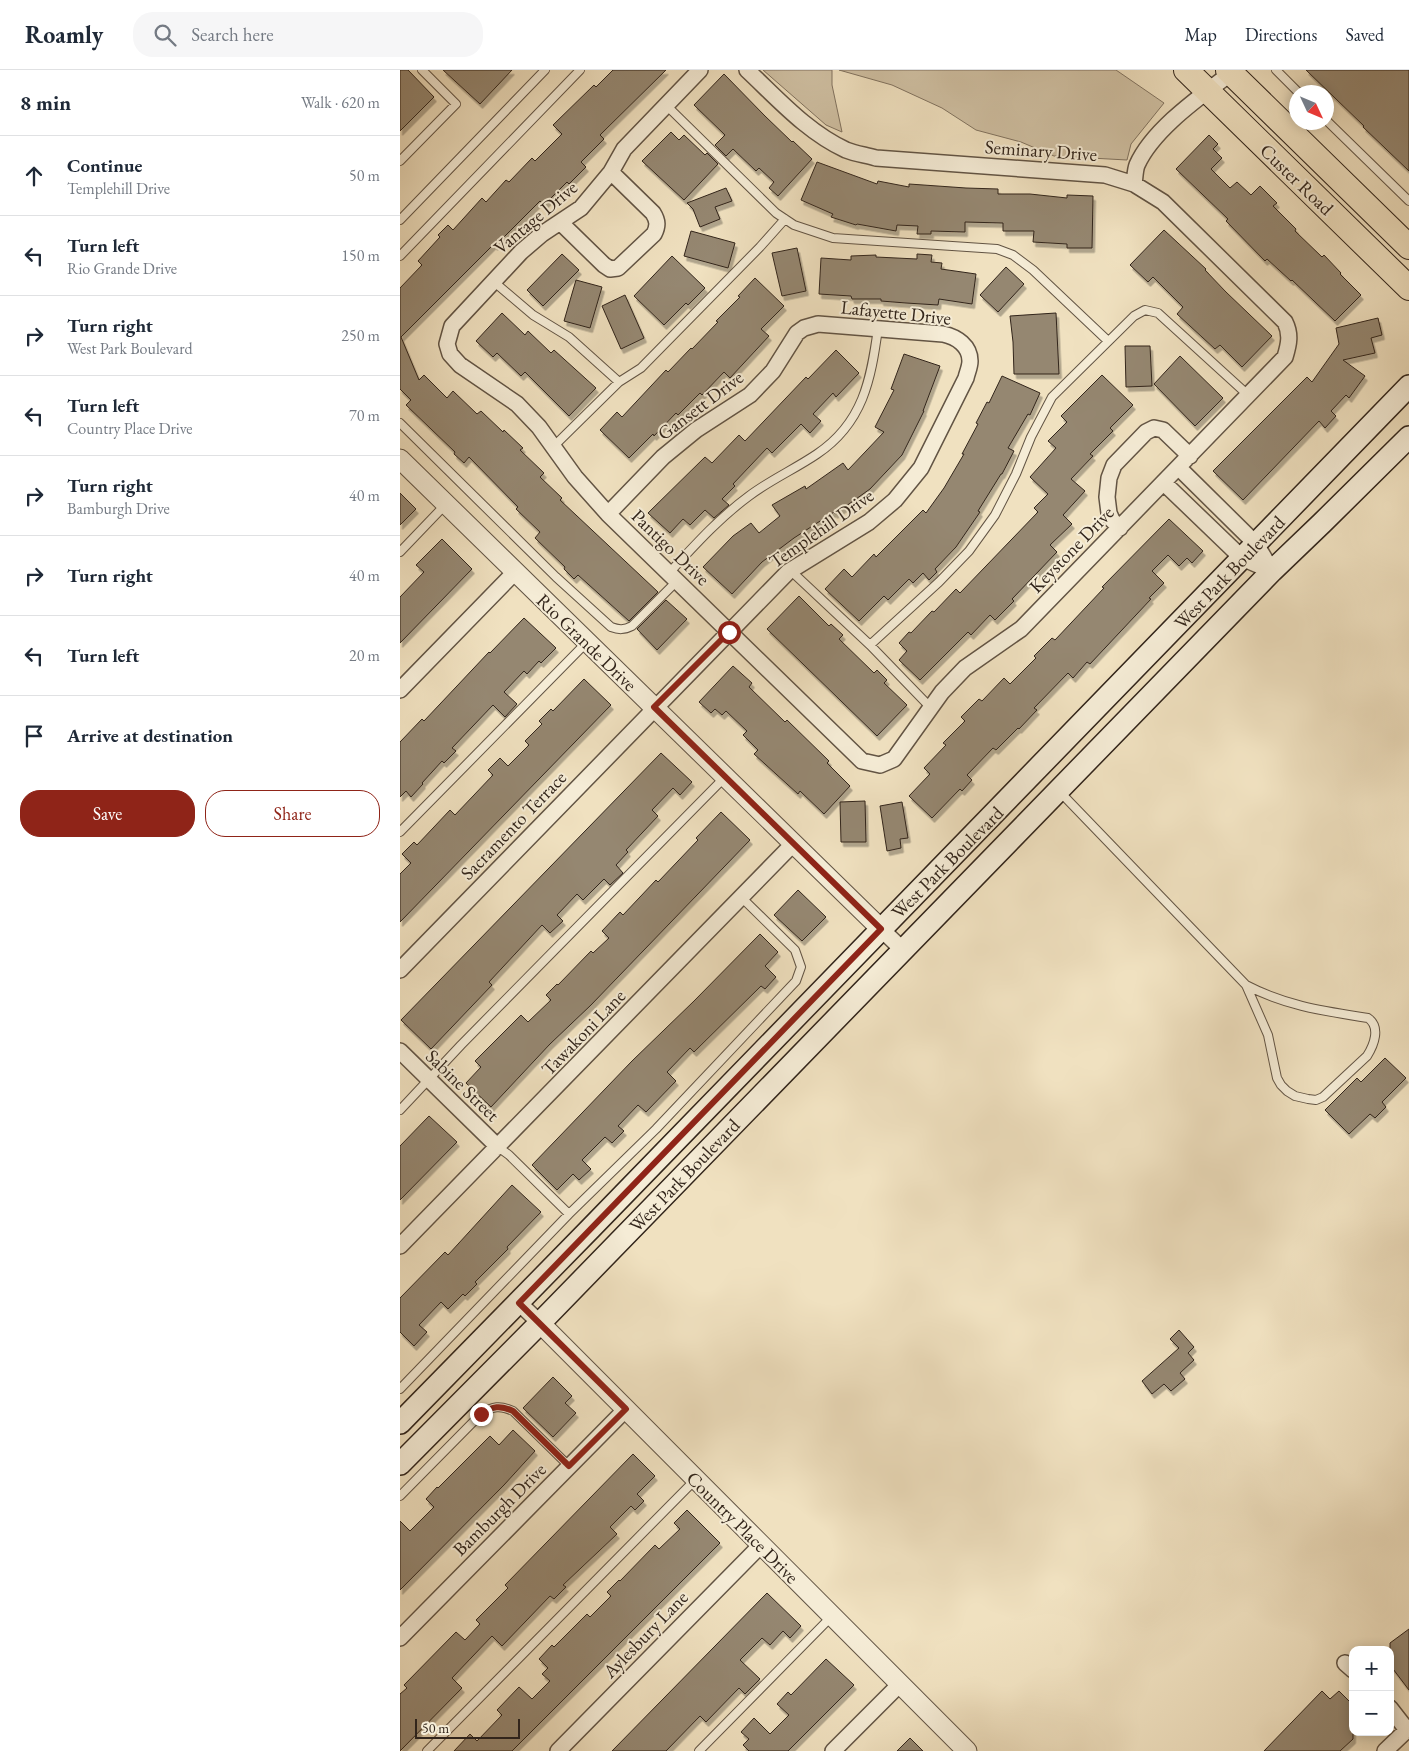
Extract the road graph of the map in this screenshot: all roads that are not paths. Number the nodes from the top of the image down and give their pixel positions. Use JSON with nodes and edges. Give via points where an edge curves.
{"nodes":[{"id":1,"x":422,"y":70,"type":"edge"},
{"id":2,"x":545,"y":70,"type":"edge"},
{"id":3,"x":580,"y":70,"type":"edge"},
{"id":4,"x":700,"y":70,"type":"edge"},
{"id":5,"x":747,"y":70,"type":"edge"},
{"id":6,"x":1186,"y":70,"type":"edge"},
{"id":7,"x":1276,"y":70,"type":"edge"},
{"id":8,"x":1231,"y":71,"type":"edge"},
{"id":9,"x":1291,"y":85,"type":"edge"},
{"id":10,"x":1208,"y":91,"type":"junction"},
{"id":11,"x":666,"y":105,"type":"junction"},
{"id":12,"x":1334,"y":128,"type":"edge"},
{"id":13,"x":400,"y":161,"type":"edge"},
{"id":14,"x":611,"y":172,"type":"junction"},
{"id":15,"x":1134,"y":184,"type":"junction"},
{"id":16,"x":1409,"y":201,"type":"edge"},
{"id":17,"x":785,"y":219,"type":"junction"},
{"id":18,"x":400,"y":220,"type":"edge"},
{"id":19,"x":560,"y":223,"type":"junction"},
{"id":20,"x":1409,"y":247,"type":"edge"},
{"id":21,"x":400,"y":256,"type":"edge"},
{"id":22,"x":493,"y":281,"type":"junction"},
{"id":23,"x":1409,"y":288,"type":"edge"},
{"id":24,"x":810,"y":325,"type":"joint"},
{"id":25,"x":878,"y":328,"type":"junction"},
{"id":26,"x":1108,"y":341,"type":"junction"},
{"id":27,"x":1290,"y":342,"type":"joint"},
{"id":28,"x":450,"y":354,"type":"joint"},
{"id":29,"x":968,"y":354,"type":"joint"},
{"id":30,"x":619,"y":382,"type":"junction"},
{"id":31,"x":1409,"y":386,"type":"edge"},
{"id":32,"x":1248,"y":395,"type":"junction"},
{"id":33,"x":400,"y":423,"type":"edge"},
{"id":34,"x":1409,"y":438,"type":"edge"},
{"id":35,"x":553,"y":447,"type":"junction"},
{"id":36,"x":1190,"y":456,"type":"junction"},
{"id":37,"x":400,"y":458,"type":"edge"},
{"id":38,"x":1178,"y":468,"type":"junction"},
{"id":39,"x":1164,"y":483,"type":"junction"},
{"id":40,"x":446,"y":504,"type":"junction"},
{"id":41,"x":608,"y":514,"type":"junction"},
{"id":42,"x":1120,"y":528,"type":"junction"},
{"id":43,"x":1249,"y":551,"type":"junction"},
{"id":44,"x":400,"y":552,"type":"edge"},
{"id":45,"x":790,"y":570,"type":"junction"},
{"id":46,"x":1272,"y":571,"type":"junction"},
{"id":47,"x":515,"y":572,"type":"junction"},
{"id":48,"x":673,"y":577,"type":"junction"},
{"id":49,"x":729,"y":632,"type":"junction"},
{"id":50,"x":587,"y":642,"type":"junction"},
{"id":51,"x":870,"y":645,"type":"junction"},
{"id":52,"x":400,"y":690,"type":"edge"},
{"id":53,"x":654,"y":707,"type":"junction"},
{"id":54,"x":931,"y":708,"type":"junction"},
{"id":55,"x":871,"y":765,"type":"joint"},
{"id":56,"x":1037,"y":770,"type":"junction"},
{"id":57,"x":725,"y":777,"type":"junction"},
{"id":58,"x":1058,"y":790,"type":"junction"},
{"id":59,"x":400,"y":832,"type":"edge"},
{"id":60,"x":793,"y":844,"type":"junction"},
{"id":61,"x":741,"y":897,"type":"junction"},
{"id":62,"x":881,"y":929,"type":"junction"},
{"id":63,"x":903,"y":950,"type":"junction"},
{"id":64,"x":400,"y":970,"type":"edge"},
{"id":65,"x":1246,"y":985,"type":"junction"},
{"id":66,"x":400,"y":1051,"type":"edge"},
{"id":67,"x":429,"y":1080,"type":"junction"},
{"id":68,"x":400,"y":1110,"type":"edge"},
{"id":69,"x":498,"y":1147,"type":"junction"},
{"id":70,"x":569,"y":1214,"type":"junction"},
{"id":71,"x":400,"y":1246,"type":"edge"},
{"id":72,"x":519,"y":1303,"type":"junction"},
{"id":73,"x":540,"y":1323,"type":"junction"},
{"id":74,"x":400,"y":1389,"type":"edge"},
{"id":75,"x":626,"y":1409,"type":"junction"},
{"id":76,"x":400,"y":1423,"type":"edge"},
{"id":77,"x":400,"y":1464,"type":"edge"},
{"id":78,"x":569,"y":1466,"type":"junction"},
{"id":79,"x":696,"y":1479,"type":"junction"},
{"id":80,"x":400,"y":1496,"type":"edge"},
{"id":81,"x":761,"y":1544,"type":"junction"},
{"id":82,"x":832,"y":1616,"type":"junction"},
{"id":83,"x":400,"y":1638,"type":"edge"},
{"id":84,"x":900,"y":1684,"type":"junction"},
{"id":85,"x":1394,"y":1713,"type":"edge"},
{"id":86,"x":1408,"y":1729,"type":"edge"},
{"id":87,"x":427,"y":1751,"type":"edge"},
{"id":88,"x":558,"y":1751,"type":"edge"},
{"id":89,"x":698,"y":1751,"type":"edge"},
{"id":90,"x":833,"y":1751,"type":"edge"},
{"id":91,"x":967,"y":1751,"type":"edge"},
{"id":92,"x":1385,"y":1751,"type":"edge"}],
"edges":[{"from":1,"to":13,"type":"lane","via":[[456,104]]},
{"from":2,"to":18,"type":"lane"},
{"from":3,"to":21,"type":"lane"},
{"from":4,"to":11,"type":"street","name":"Vantage Drive"},
{"from":5,"to":15,"type":"street","name":"Seminary Drive","via":[[805,125],[848,150],[876,158],[1105,175]]},
{"from":6,"to":10,"type":"main road","name":"Custer Road"},
{"from":7,"to":9,"type":"lane"},
{"from":8,"to":10,"type":"street"},
{"from":8,"to":20,"type":"main road","name":"Custer Road"},
{"from":10,"to":15,"type":"street","via":[[1154,140],[1137,166]]},
{"from":10,"to":23,"type":"main road","name":"Custer Road"},
{"from":11,"to":14,"type":"street","name":"Vantage Drive","via":[[624,149]]},
{"from":11,"to":17,"type":"lane"},
{"from":12,"to":16,"type":"lane"},
{"from":14,"to":19,"type":"street","name":"Vantage Drive","via":[[581,208]]},
{"from":14,"to":19,"type":"street","via":[[653,213],[658,227],[654,234],[618,268],[610,269]]},
{"from":15,"to":27,"type":"street","name":"Seminary Drive","via":[[1163,202],[1285,322]]},
{"from":17,"to":26,"type":"lane","via":[[833,238],[997,249],[1013,255]]},
{"from":17,"to":30,"type":"lane","via":[[641,368]]},
{"from":19,"to":22,"type":"street","name":"Vantage Drive","via":[[521,252]]},
{"from":22,"to":28,"type":"street","name":"Vantage Drive","via":[[452,326],[446,344]]},
{"from":22,"to":30,"type":"lane","via":[[533,315],[569,337]]},
{"from":24,"to":25,"type":"street","name":"Lafayette Drive"},
{"from":24,"to":41,"type":"street","name":"Gansett Drive","via":[[797,333],[773,371],[750,395],[696,430],[663,457]]},
{"from":25,"to":29,"type":"street","name":"Lafayette Drive","via":[[952,336],[960,340]]},
{"from":25,"to":48,"type":"lane","via":[[867,389],[857,410],[835,439],[726,514]]},
{"from":26,"to":32,"type":"lane","via":[[1144,310],[1158,313]]},
{"from":26,"to":51,"type":"lane","via":[[1052,398],[994,515],[969,551]]},
{"from":27,"to":32,"type":"street","name":"Keystone Drive","via":[[1285,356]]},
{"from":28,"to":35,"type":"street","name":"Pantigo Drive","via":[[460,365],[517,404]]},
{"from":29,"to":45,"type":"street","name":"Templehill Drive","via":[[970,362],[966,378],[921,468],[895,500],[869,522]]},
{"from":30,"to":35,"type":"lane"},
{"from":31,"to":43,"type":"main road","name":"West Park Boulevard"},
{"from":32,"to":36,"type":"street","name":"Keystone Drive"},
{"from":33,"to":48,"type":"lane","via":[[611,627],[618,630],[632,626]]},
{"from":34,"to":46,"type":"main road","name":"West Park Boulevard"},
{"from":35,"to":41,"type":"street","name":"Pantigo Drive"},
{"from":36,"to":38,"type":"street","name":"Keystone Drive"},
{"from":36,"to":42,"type":"street","via":[[1163,430],[1154,428],[1146,432],[1114,465],[1109,478],[1109,513]]},
{"from":37,"to":40,"type":"street","name":"Rio Grande Drive"},
{"from":38,"to":39,"type":"street","name":"Keystone Drive"},
{"from":38,"to":43,"type":"street"},
{"from":39,"to":42,"type":"street","name":"Keystone Drive"},
{"from":39,"to":43,"type":"street"},
{"from":40,"to":44,"type":"lane"},
{"from":40,"to":47,"type":"street","name":"Rio Grande Drive"},
{"from":41,"to":48,"type":"street","name":"Pantigo Drive"},
{"from":42,"to":54,"type":"street","name":"Keystone Drive","via":[[1021,629],[965,668]]},
{"from":43,"to":46,"type":"street"},
{"from":43,"to":56,"type":"main road","name":"West Park Boulevard"},
{"from":45,"to":49,"type":"street","name":"Templehill Drive"},
{"from":45,"to":51,"type":"lane"},
{"from":46,"to":58,"type":"main road","name":"West Park Boulevard"},
{"from":47,"to":50,"type":"street","name":"Rio Grande Drive"},
{"from":47,"to":52,"type":"street"},
{"from":48,"to":49,"type":"street","name":"Pantigo Drive"},
{"from":49,"to":53,"type":"street","name":"Templehill Drive"},
{"from":49,"to":55,"type":"street","name":"Pantigo Drive","via":[[862,761]]},
{"from":50,"to":53,"type":"street","name":"Rio Grande Drive"},
{"from":50,"to":59,"type":"lane"},
{"from":51,"to":54,"type":"lane"},
{"from":53,"to":57,"type":"street","name":"Rio Grande Drive"},
{"from":53,"to":64,"type":"street","name":"Sacramento Terrace"},
{"from":54,"to":55,"type":"street","name":"Keystone Drive","via":[[894,759],[880,766]]},
{"from":56,"to":58,"type":"main road"},
{"from":56,"to":62,"type":"main road","name":"West Park Boulevard"},
{"from":57,"to":60,"type":"street","name":"Rio Grande Drive"},
{"from":57,"to":67,"type":"lane"},
{"from":58,"to":63,"type":"main road","name":"West Park Boulevard"},
{"from":58,"to":65,"type":"lane"},
{"from":60,"to":61,"type":"street","name":"Tawakoni Lane"},
{"from":60,"to":62,"type":"street","name":"Rio Grande Drive"},
{"from":61,"to":69,"type":"street","name":"Tawakoni Lane"},
{"from":61,"to":70,"type":"lane","via":[[795,950],[801,967],[796,981],[656,1129]]},
{"from":62,"to":63,"type":"street","name":"Rio Grande Drive"},
{"from":62,"to":72,"type":"main road","name":"West Park Boulevard"},
{"from":63,"to":73,"type":"main road","name":"West Park Boulevard"},
{"from":65,"to":65,"type":"lane","via":[[1268,1035],[1277,1078],[1287,1091],[1296,1096],[1316,1100],[1323,1097],[1371,1049],[1376,1031],[1373,1021],[1368,1018],[1301,1007],[1266,996]]},
{"from":66,"to":67,"type":"street","name":"Sabine Street"},
{"from":67,"to":68,"type":"lane"},
{"from":67,"to":69,"type":"street","name":"Sabine Street"},
{"from":69,"to":70,"type":"lane"},
{"from":69,"to":71,"type":"street","name":"Tawakoni Lane"},
{"from":70,"to":74,"type":"lane"},
{"from":72,"to":73,"type":"street","name":"Country Place Drive"},
{"from":72,"to":76,"type":"main road","name":"West Park Boulevard"},
{"from":73,"to":75,"type":"street","name":"Country Place Drive"},
{"from":73,"to":77,"type":"main road","name":"West Park Boulevard"},
{"from":75,"to":78,"type":"street","name":"Bamburgh Drive"},
{"from":75,"to":79,"type":"street","name":"Country Place Drive"},
{"from":78,"to":80,"type":"lane","via":[[513,1411],[495,1407],[481,1414]]},
{"from":78,"to":83,"type":"street","name":"Bamburgh Drive"},
{"from":79,"to":81,"type":"street","name":"Country Place Drive"},
{"from":79,"to":87,"type":"lane"},
{"from":81,"to":82,"type":"street","name":"Country Place Drive"},
{"from":81,"to":88,"type":"street","name":"Aylesbury Lane"},
{"from":82,"to":84,"type":"street","name":"Country Place Drive"},
{"from":82,"to":89,"type":"lane"},
{"from":84,"to":90,"type":"street"},
{"from":84,"to":91,"type":"street","name":"Country Place Drive"},
{"from":85,"to":86,"type":"street"},
{"from":86,"to":92,"type":"street"}]}
